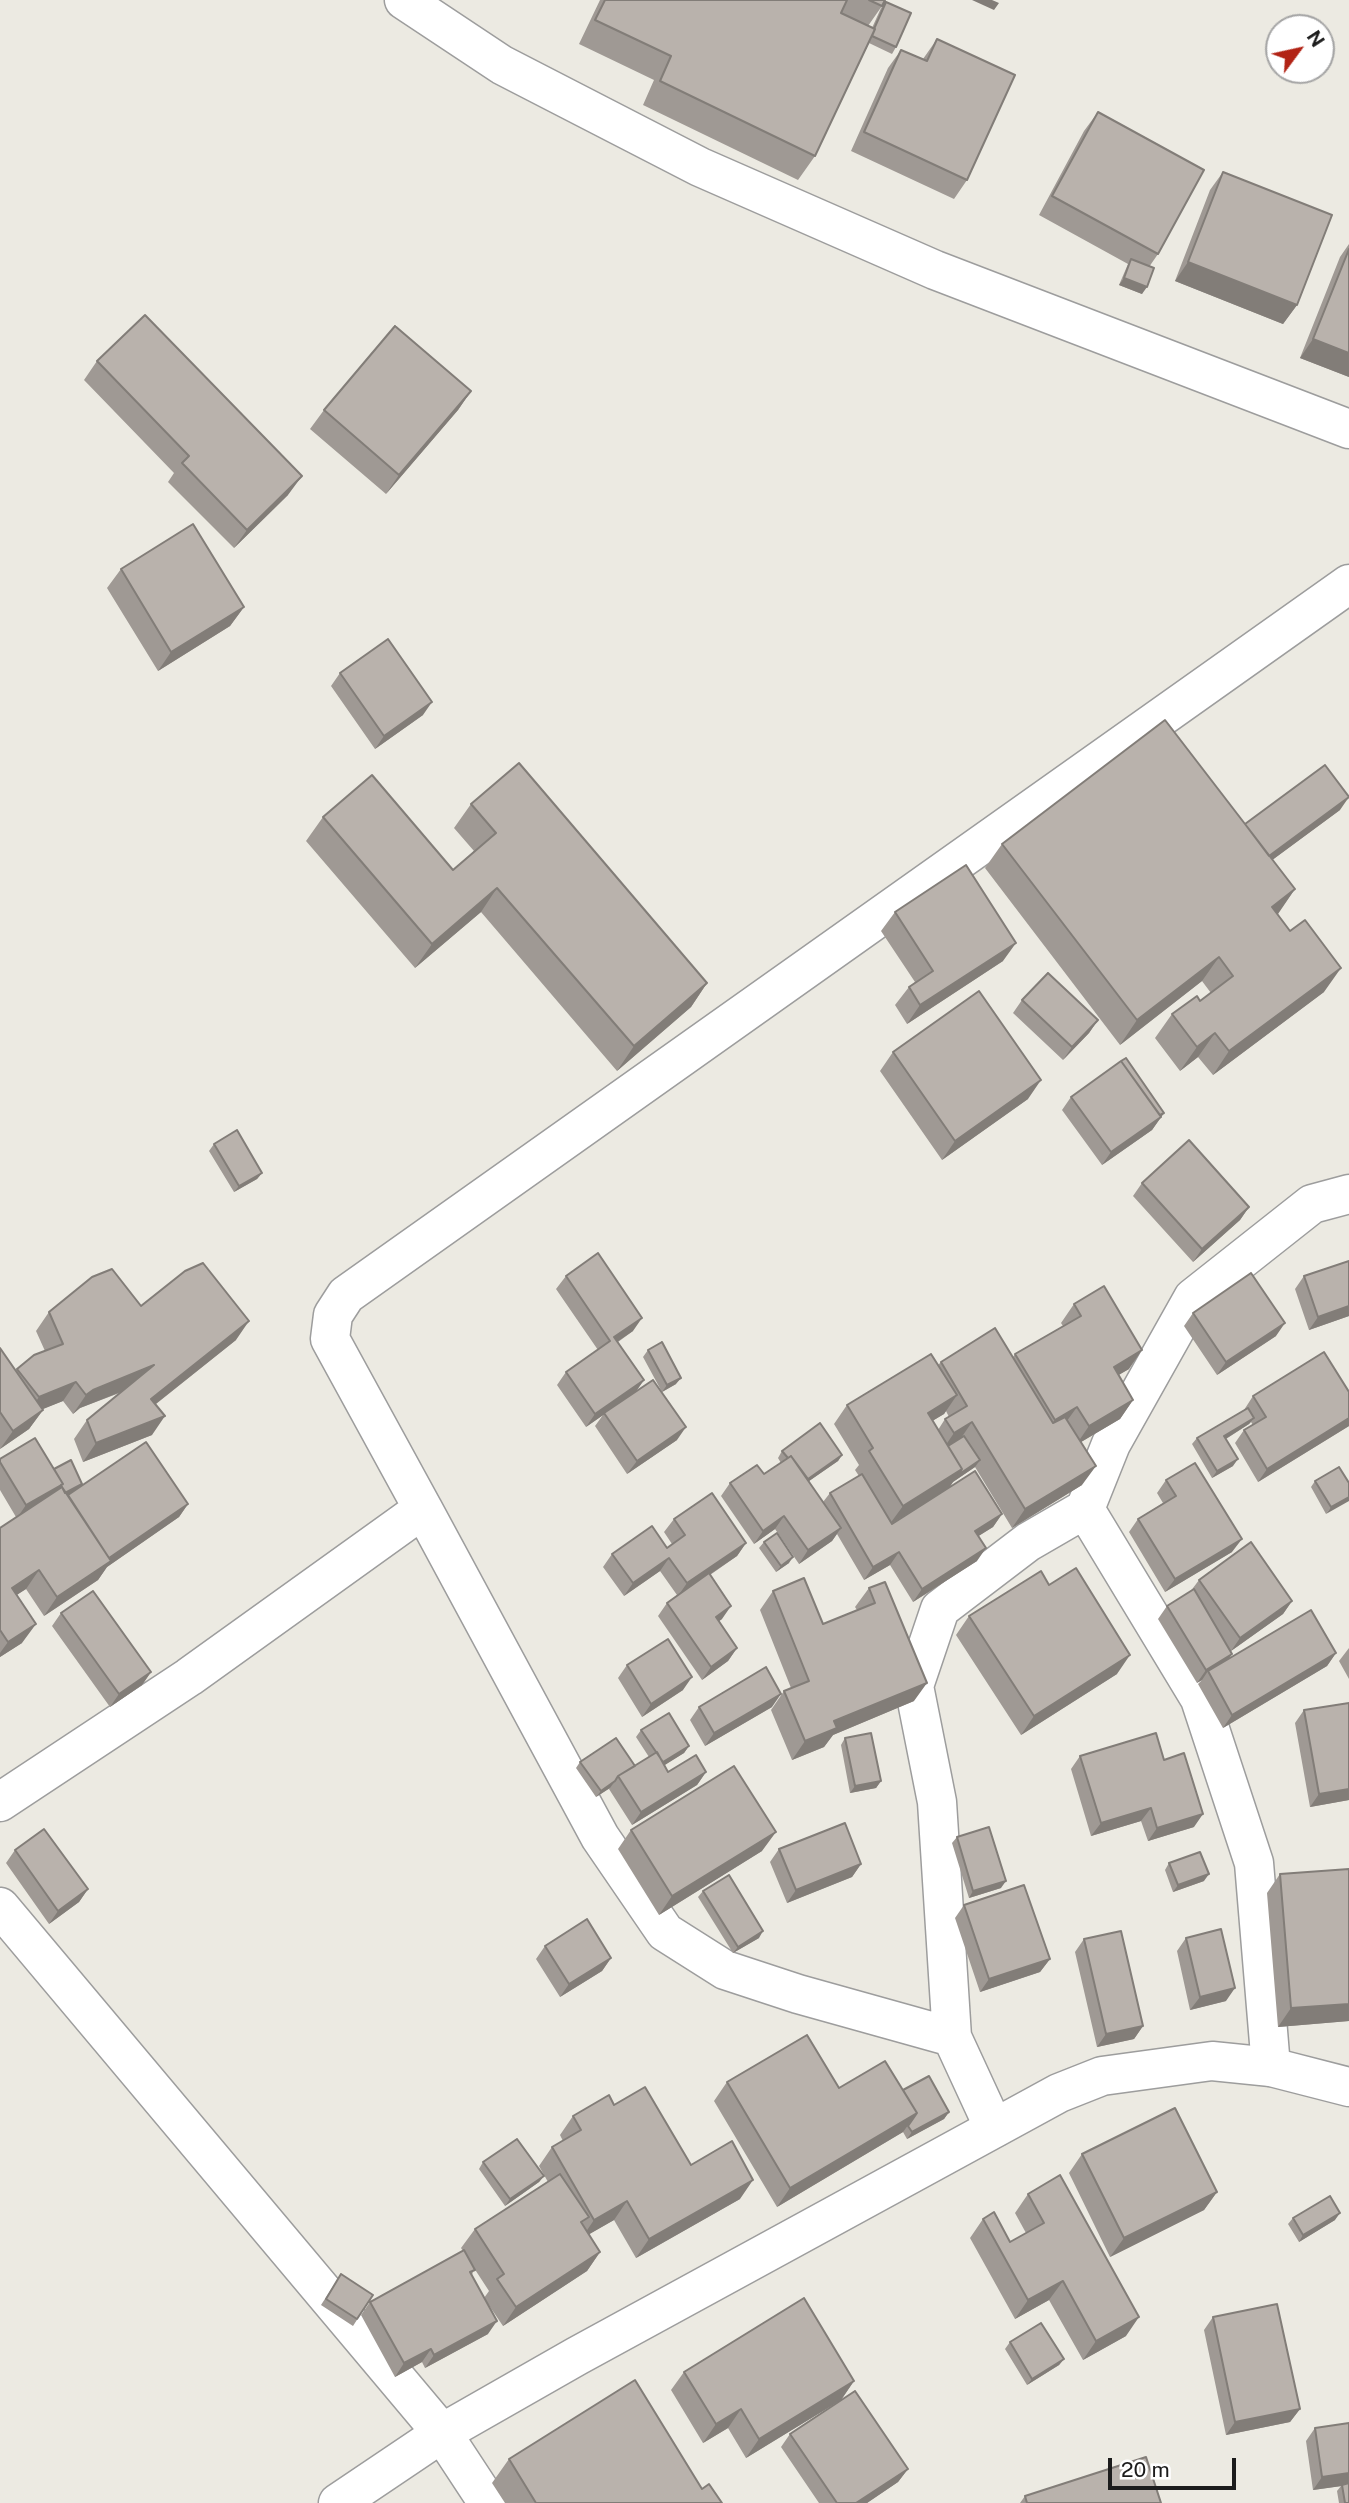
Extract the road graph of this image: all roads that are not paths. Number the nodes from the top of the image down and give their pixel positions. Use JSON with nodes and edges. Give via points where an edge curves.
{"nodes":[{"id":1,"x":404,"y":0,"type":"edge"},
{"id":2,"x":1349,"y":429,"type":"edge"},
{"id":3,"x":1349,"y":584,"type":"edge"},
{"id":4,"x":1349,"y":1194,"type":"edge"},
{"id":5,"x":423,"y":1509,"type":"junction"},
{"id":6,"x":1085,"y":1509,"type":"junction"},
{"id":7,"x":0,"y":1802,"type":"edge"},
{"id":8,"x":0,"y":1907,"type":"edge"},
{"id":9,"x":952,"y":2036,"type":"junction"},
{"id":10,"x":1271,"y":2067,"type":"junction"},
{"id":11,"x":1349,"y":2087,"type":"edge"},
{"id":12,"x":994,"y":2128,"type":"junction"},
{"id":13,"x":442,"y":2433,"type":"junction"},
{"id":14,"x":338,"y":2503,"type":"edge"},
{"id":15,"x":488,"y":2503,"type":"edge"}],
"edges":[{"from":1,"to":2,"type":"street","via":[[502,65],[699,167],[935,270]]},
{"from":3,"to":5,"type":"street","via":[[346,1295],[333,1315],[330,1339]]},
{"from":4,"to":6,"type":"street","via":[[1312,1204],[1193,1298],[1111,1444]]},
{"from":5,"to":7,"type":"street","via":[[189,1678]]},
{"from":5,"to":9,"type":"street","via":[[600,1837],[665,1932],[726,1970]]},
{"from":6,"to":9,"type":"street","via":[[1028,1542],[940,1609],[914,1686],[937,1802]]},
{"from":6,"to":10,"type":"street","via":[[1200,1699],[1254,1863]]},
{"from":8,"to":13,"type":"street"},
{"from":9,"to":12,"type":"street"},
{"from":10,"to":11,"type":"street"},
{"from":10,"to":12,"type":"street","via":[[1212,2061],[1102,2076]]},
{"from":12,"to":13,"type":"street"},
{"from":13,"to":14,"type":"street"},
{"from":13,"to":15,"type":"street"}]}
